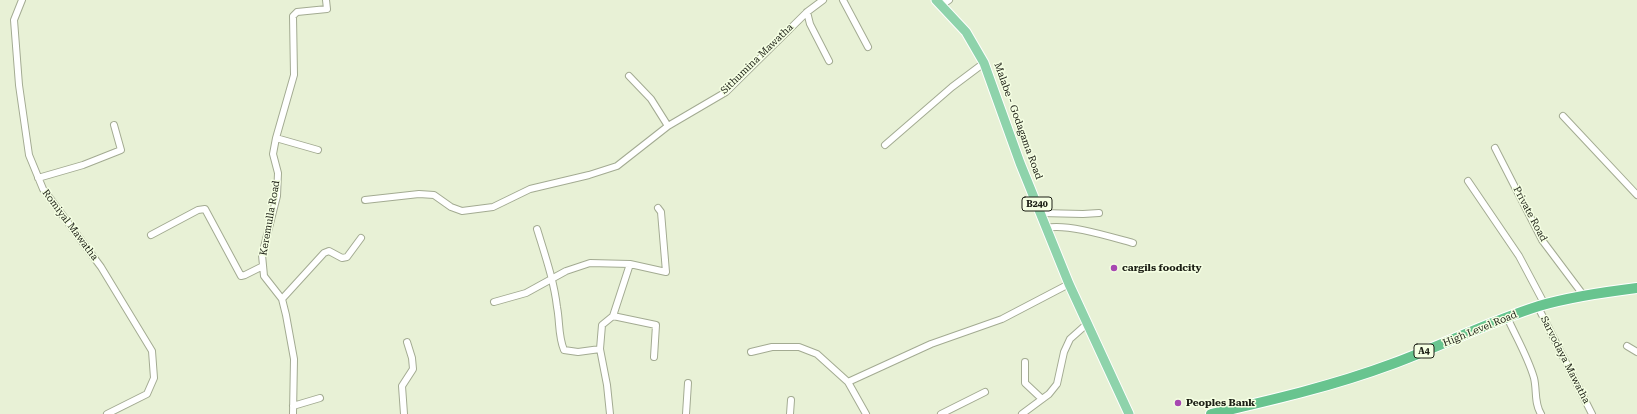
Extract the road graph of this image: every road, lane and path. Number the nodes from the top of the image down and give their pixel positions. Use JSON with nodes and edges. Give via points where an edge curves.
{"nodes":[{"id":1,"x":22,"y":0,"type":"edge"},
{"id":2,"x":326,"y":0,"type":"edge"},
{"id":3,"x":823,"y":0,"type":"edge"},
{"id":4,"x":843,"y":0,"type":"edge"},
{"id":5,"x":942,"y":2,"type":"edge"},
{"id":6,"x":807,"y":12,"type":"junction"},
{"id":7,"x":868,"y":47,"type":"dead end"},
{"id":8,"x":829,"y":61,"type":"dead end"},
{"id":9,"x":984,"y":63,"type":"junction"},
{"id":10,"x":629,"y":76,"type":"dead end"},
{"id":11,"x":1563,"y":116,"type":"dead end"},
{"id":12,"x":114,"y":125,"type":"dead end"},
{"id":13,"x":668,"y":126,"type":"junction"},
{"id":14,"x":276,"y":138,"type":"junction"},
{"id":15,"x":885,"y":145,"type":"dead end"},
{"id":16,"x":1495,"y":148,"type":"dead end"},
{"id":17,"x":318,"y":150,"type":"dead end"},
{"id":18,"x":38,"y":178,"type":"junction"},
{"id":19,"x":1468,"y":182,"type":"dead end"},
{"id":20,"x":1637,"y":195,"type":"edge"},
{"id":21,"x":366,"y":200,"type":"dead end"},
{"id":22,"x":658,"y":208,"type":"dead end"},
{"id":23,"x":1099,"y":212,"type":"dead end"},
{"id":24,"x":1041,"y":213,"type":"junction"},
{"id":25,"x":1046,"y":228,"type":"junction"},
{"id":26,"x":537,"y":229,"type":"dead end"},
{"id":27,"x":151,"y":235,"type":"dead end"},
{"id":28,"x":361,"y":238,"type":"dead end"},
{"id":29,"x":1133,"y":243,"type":"dead end"},
{"id":30,"x":630,"y":264,"type":"junction"},
{"id":31,"x":263,"y":266,"type":"junction"},
{"id":32,"x":552,"y":280,"type":"junction"},
{"id":33,"x":1069,"y":284,"type":"junction"},
{"id":34,"x":1637,"y":288,"type":"edge"},
{"id":35,"x":1584,"y":296,"type":"junction"},
{"id":36,"x":282,"y":299,"type":"junction"},
{"id":37,"x":494,"y":302,"type":"dead end"},
{"id":38,"x":1541,"y":306,"type":"junction"},
{"id":39,"x":614,"y":316,"type":"junction"},
{"id":40,"x":1507,"y":317,"type":"junction"},
{"id":41,"x":1088,"y":324,"type":"junction"},
{"id":42,"x":407,"y":342,"type":"dead end"},
{"id":43,"x":1627,"y":346,"type":"dead end"},
{"id":44,"x":600,"y":349,"type":"junction"},
{"id":45,"x":751,"y":352,"type":"dead end"},
{"id":46,"x":1637,"y":352,"type":"edge"},
{"id":47,"x":654,"y":357,"type":"dead end"},
{"id":48,"x":1025,"y":362,"type":"dead end"},
{"id":49,"x":848,"y":382,"type":"junction"},
{"id":50,"x":688,"y":383,"type":"dead end"},
{"id":51,"x":985,"y":392,"type":"dead end"},
{"id":52,"x":320,"y":398,"type":"dead end"},
{"id":53,"x":1042,"y":398,"type":"junction"},
{"id":54,"x":791,"y":400,"type":"dead end"},
{"id":55,"x":293,"y":410,"type":"edge"},
{"id":56,"x":107,"y":414,"type":"edge"},
{"id":57,"x":286,"y":414,"type":"edge"},
{"id":58,"x":404,"y":414,"type":"edge"},
{"id":59,"x":610,"y":414,"type":"edge"},
{"id":60,"x":686,"y":414,"type":"edge"},
{"id":61,"x":790,"y":414,"type":"edge"},
{"id":62,"x":866,"y":414,"type":"edge"},
{"id":63,"x":941,"y":414,"type":"edge"},
{"id":64,"x":1022,"y":414,"type":"edge"},
{"id":65,"x":1129,"y":414,"type":"edge"},
{"id":66,"x":1211,"y":414,"type":"edge"},
{"id":67,"x":1541,"y":414,"type":"edge"},
{"id":68,"x":1592,"y":414,"type":"edge"}],
"edges":[{"from":1,"to":18,"type":"street","name":"Romiyal Mawatha","via":[[14,20],[18,85],[29,155]]},
{"from":2,"to":14,"type":"street","name":"Keremulla Road","via":[[327,9],[297,12],[293,16],[294,75]]},
{"from":3,"to":6,"type":"street","name":"Sithumina Mawatha"},
{"from":4,"to":7,"type":"street"},
{"from":5,"to":9,"type":"main road","name":"Malabe - Godagama Road","number":"B240","via":[[966,32]]},
{"from":6,"to":8,"type":"street","via":[[810,24]]},
{"from":6,"to":13,"type":"street","name":"Sithumina Mawatha","via":[[726,92]]},
{"from":9,"to":15,"type":"street"},
{"from":9,"to":24,"type":"main road","name":"Malabe - Godagama Road","number":"B240"},
{"from":10,"to":13,"type":"street","via":[[651,99]]},
{"from":11,"to":20,"type":"street"},
{"from":12,"to":18,"type":"street","via":[[121,150],[83,165]]},
{"from":13,"to":21,"type":"street","name":"Sithumina Mawatha","via":[[617,166],[530,189],[493,207],[462,211],[434,195],[419,194]]},
{"from":14,"to":17,"type":"street"},
{"from":14,"to":31,"type":"street","name":"Keremulla Road","via":[[274,154],[278,173],[277,196],[264,240]]},
{"from":16,"to":35,"type":"street","name":"Private Road","via":[[1542,240]]},
{"from":18,"to":56,"type":"street","name":"Romiyal Mawatha","via":[[43,189],[101,267],[152,351],[154,378],[147,394]]},
{"from":19,"to":38,"type":"street","name":"Sarvodaya Mawatha","via":[[1518,256]]},
{"from":22,"to":30,"type":"street","via":[[661,212],[666,272]]},
{"from":23,"to":24,"type":"street"},
{"from":24,"to":25,"type":"main road","name":"Malabe - Godagama Road","number":"B240"},
{"from":25,"to":29,"type":"street","via":[[1054,226],[1086,231]]},
{"from":25,"to":33,"type":"main road","name":"Malabe - Godagama Road","number":"B240"},
{"from":26,"to":32,"type":"street"},
{"from":27,"to":31,"type":"street","via":[[205,208],[241,276]]},
{"from":28,"to":36,"type":"street","via":[[347,257],[342,258],[329,251],[324,253]]},
{"from":30,"to":32,"type":"street","via":[[590,263],[566,271]]},
{"from":30,"to":39,"type":"street"},
{"from":31,"to":36,"type":"street","name":"Keremulla Road","via":[[264,276]]},
{"from":32,"to":37,"type":"street","via":[[526,293]]},
{"from":32,"to":44,"type":"street","via":[[558,308],[560,339],[564,350],[578,352]]},
{"from":33,"to":41,"type":"main road","name":"Malabe - Godagama Road","number":"B240"},
{"from":33,"to":49,"type":"street","via":[[1002,319],[931,344]]},
{"from":34,"to":35,"type":"highway","name":"High Level Road","number":"A4"},
{"from":35,"to":38,"type":"highway","name":"High Level Road","number":"A4"},
{"from":36,"to":55,"type":"street","name":"Keremulla Road","via":[[294,359]]},
{"from":38,"to":40,"type":"highway","name":"High Level Road","number":"A4"},
{"from":38,"to":68,"type":"street","name":"Sarvodaya Mawatha"},
{"from":39,"to":44,"type":"street","via":[[602,325]]},
{"from":39,"to":47,"type":"street","via":[[656,324]]},
{"from":40,"to":66,"type":"highway","name":"High Level Road","number":"A4","via":[[1391,364],[1298,393]]},
{"from":40,"to":67,"type":"street","via":[[1533,376],[1537,393],[1536,406]]},
{"from":41,"to":53,"type":"street","via":[[1070,339],[1064,352],[1057,384]]},
{"from":41,"to":65,"type":"main road","name":"Malabe - Godagama Road","number":"B240"},
{"from":42,"to":58,"type":"street","via":[[413,369],[402,386]]},
{"from":43,"to":46,"type":"street"},
{"from":44,"to":59,"type":"street"},
{"from":45,"to":49,"type":"street","via":[[772,347],[799,347],[816,354]]},
{"from":48,"to":53,"type":"street","via":[[1025,383]]},
{"from":49,"to":62,"type":"street"},
{"from":50,"to":60,"type":"street"},
{"from":51,"to":63,"type":"street"},
{"from":52,"to":55,"type":"street"},
{"from":53,"to":64,"type":"street"},
{"from":54,"to":61,"type":"street"},
{"from":55,"to":57,"type":"street"}]}
